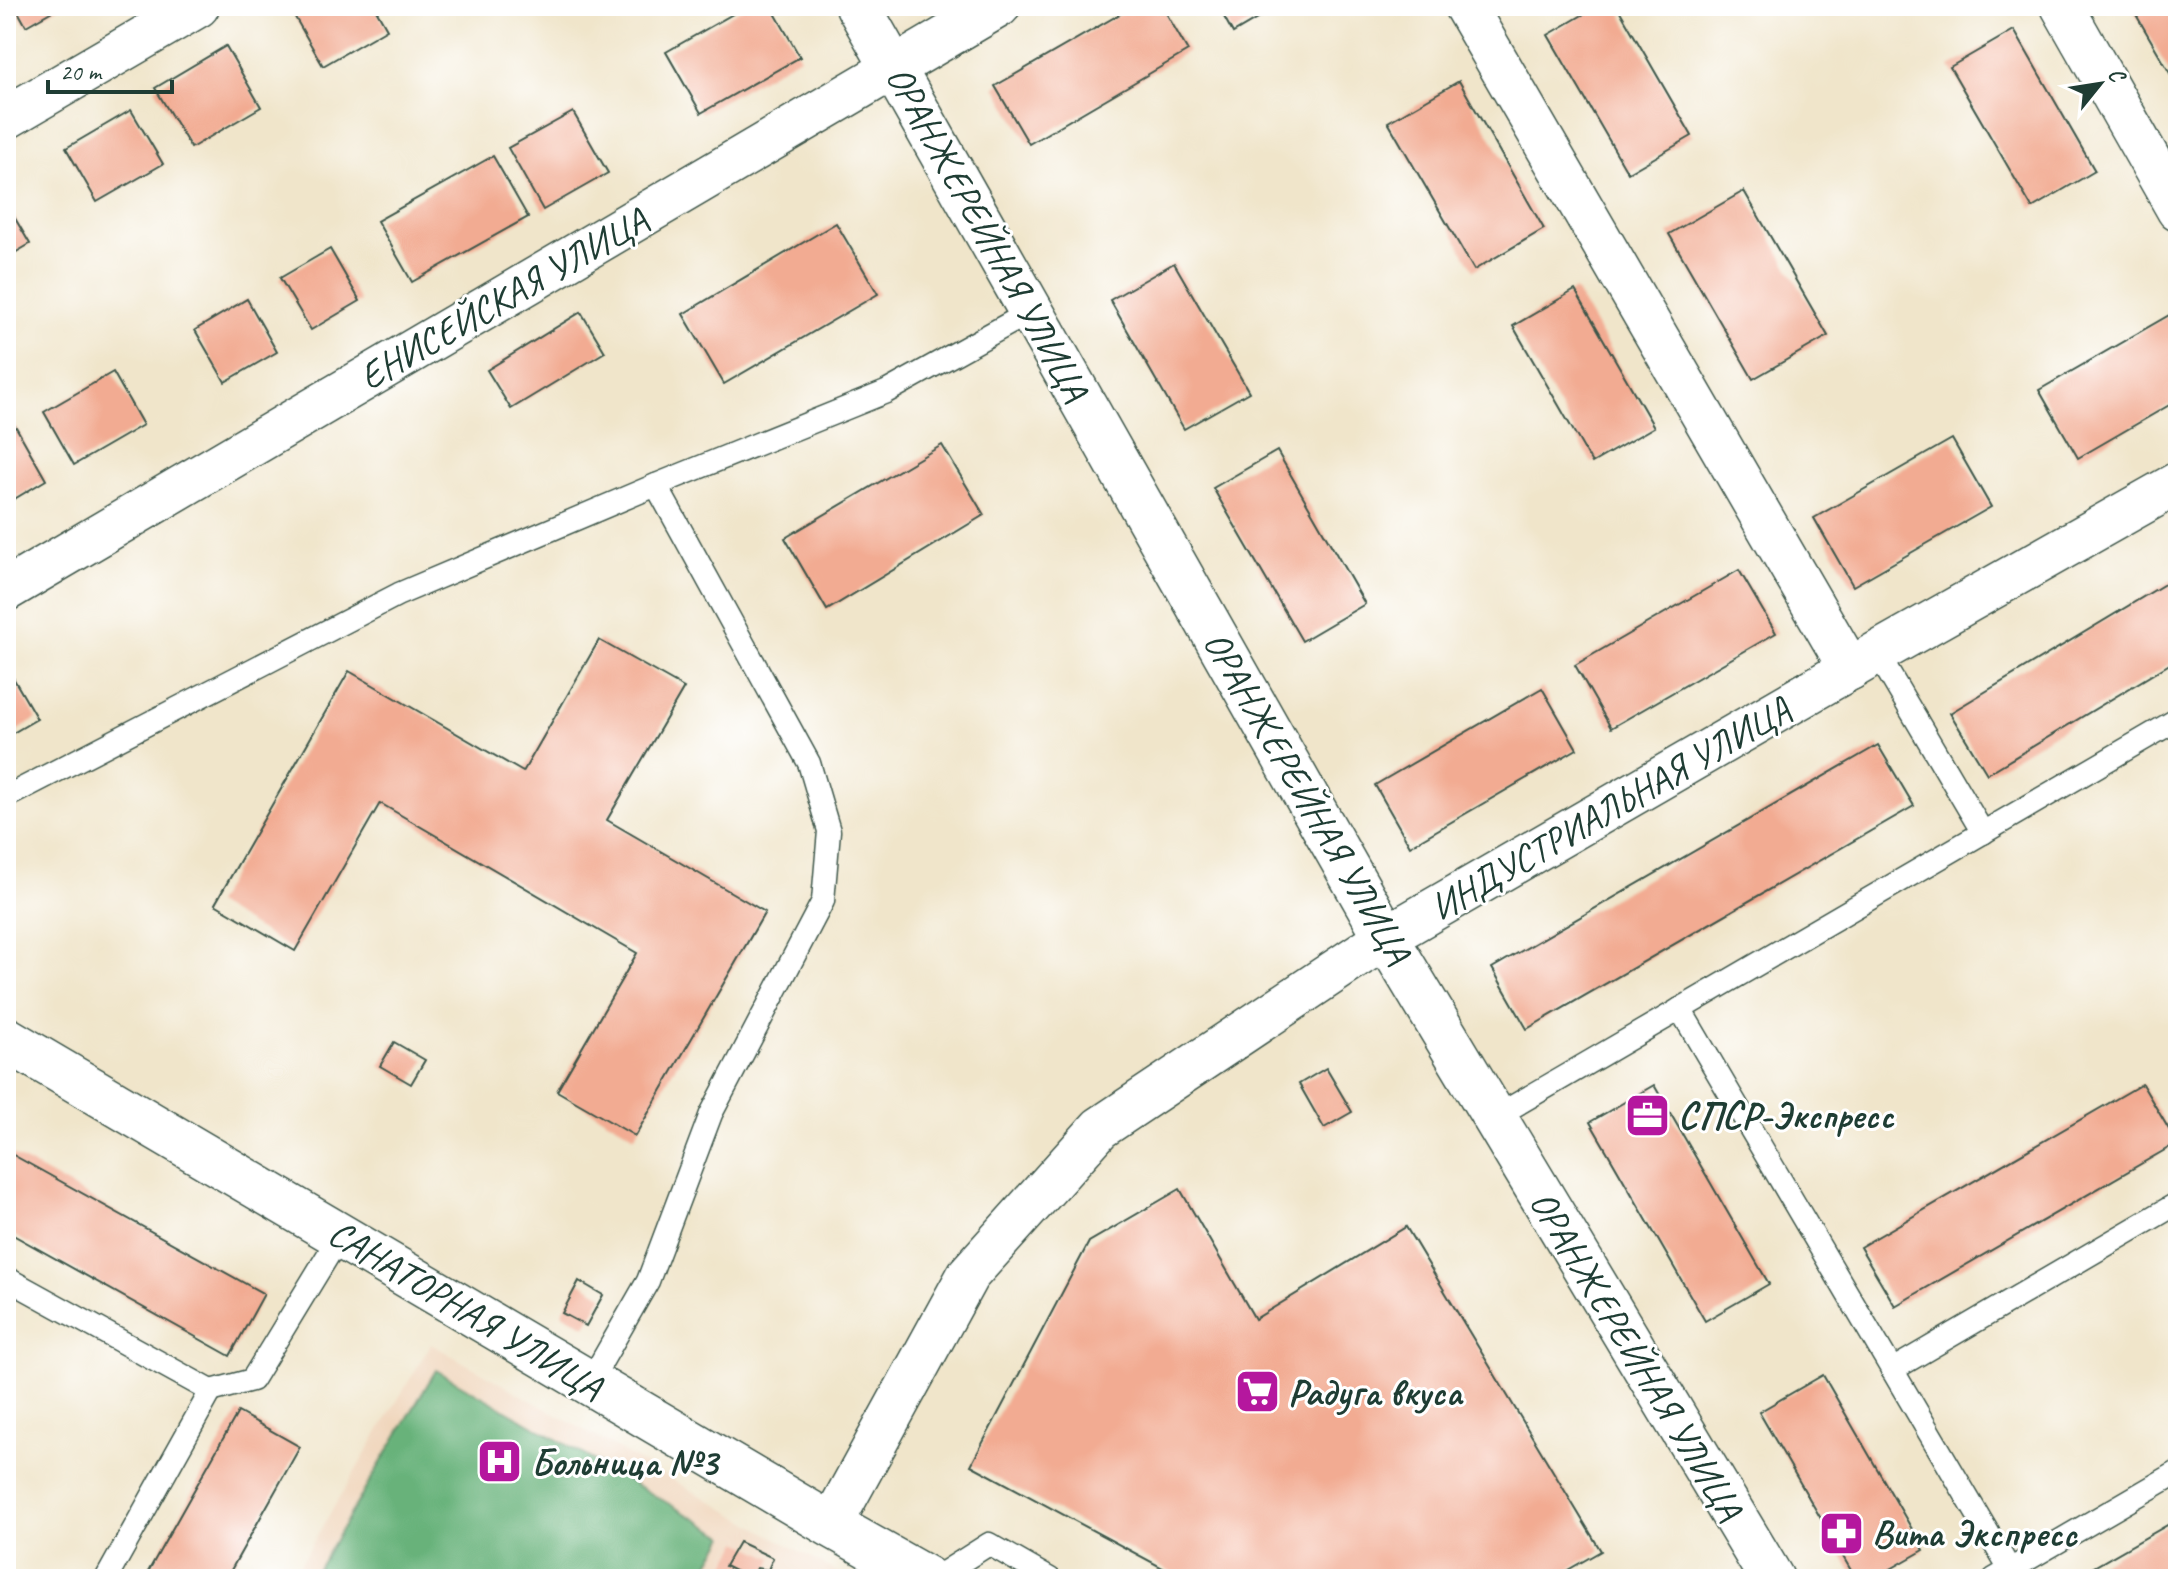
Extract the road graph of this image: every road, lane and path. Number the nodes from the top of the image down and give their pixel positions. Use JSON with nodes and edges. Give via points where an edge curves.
{"nodes":[{"id":1,"x":198,"y":6,"type":"edge"},
{"id":2,"x":858,"y":6,"type":"edge"},
{"id":3,"x":999,"y":6,"type":"edge"},
{"id":4,"x":1465,"y":6,"type":"edge"},
{"id":5,"x":2062,"y":6,"type":"edge"},
{"id":6,"x":895,"y":68,"type":"junction"},
{"id":7,"x":6,"y":118,"type":"edge"},
{"id":8,"x":2178,"y":210,"type":"edge"},
{"id":9,"x":1032,"y":311,"type":"junction"},
{"id":10,"x":2178,"y":483,"type":"edge"},
{"id":11,"x":656,"y":485,"type":"junction"},
{"id":12,"x":6,"y":590,"type":"edge"},
{"id":13,"x":1864,"y":661,"type":"junction"},
{"id":14,"x":2178,"y":719,"type":"edge"},
{"id":15,"x":6,"y":797,"type":"edge"},
{"id":16,"x":1983,"y":833,"type":"junction"},
{"id":17,"x":1386,"y":937,"type":"junction"},
{"id":18,"x":1680,"y":1009,"type":"junction"},
{"id":19,"x":6,"y":1039,"type":"edge"},
{"id":20,"x":1495,"y":1117,"type":"junction"},
{"id":21,"x":2178,"y":1203,"type":"edge"},
{"id":22,"x":341,"y":1234,"type":"junction"},
{"id":23,"x":6,"y":1278,"type":"edge"},
{"id":24,"x":1892,"y":1370,"type":"junction"},
{"id":25,"x":590,"y":1382,"type":"junction"},
{"id":26,"x":211,"y":1391,"type":"junction"},
{"id":27,"x":2178,"y":1472,"type":"edge"},
{"id":28,"x":831,"y":1525,"type":"junction"},
{"id":29,"x":2002,"y":1574,"type":"edge"},
{"id":30,"x":1763,"y":1576,"type":"edge"},
{"id":31,"x":106,"y":1579,"type":"edge"},
{"id":32,"x":927,"y":1579,"type":"edge"},
{"id":33,"x":934,"y":1579,"type":"edge"},
{"id":34,"x":1050,"y":1579,"type":"edge"}],
"edges":[{"from":1,"to":7,"type":"street"},
{"from":2,"to":6,"type":"main road","name":"ОРАНЖЕРЕЙНАЯ УЛИЦА"},
{"from":3,"to":6,"type":"street","name":"ЕНИСЕЙСКАЯ УЛИЦА"},
{"from":4,"to":13,"type":"street"},
{"from":5,"to":8,"type":"street"},
{"from":6,"to":9,"type":"main road","name":"ОРАНЖЕРЕЙНАЯ УЛИЦА"},
{"from":6,"to":12,"type":"street","name":"ЕНИСЕЙСКАЯ УЛИЦА"},
{"from":9,"to":11,"type":"lane","via":[[886,392]]},
{"from":9,"to":17,"type":"main road","name":"ОРАНЖЕРЕЙНАЯ УЛИЦА"},
{"from":10,"to":13,"type":"street","name":"ИНДУСТРИАЛЬНАЯ УЛИЦА"},
{"from":11,"to":15,"type":"lane","via":[[399,594]]},
{"from":11,"to":25,"type":"lane","via":[[809,763],[829,831],[823,901],[711,1114],[648,1281]]},
{"from":13,"to":16,"type":"lane"},
{"from":13,"to":17,"type":"street","name":"ИНДУСТРИАЛЬНАЯ УЛИЦА"},
{"from":14,"to":16,"type":"lane"},
{"from":16,"to":18,"type":"lane"},
{"from":17,"to":20,"type":"main road","name":"ОРАНЖЕРЕЙНАЯ УЛИЦА"},
{"from":17,"to":28,"type":"street","name":"ИНДУСТРИАЛЬНАЯ УЛИЦА","via":[[1100,1128],[968,1275]]},
{"from":18,"to":20,"type":"lane"},
{"from":18,"to":24,"type":"lane"},
{"from":19,"to":22,"type":"main road","name":"САНАТОРНАЯ УЛИЦА"},
{"from":20,"to":30,"type":"main road","name":"ОРАНЖЕРЕЙНАЯ УЛИЦА"},
{"from":21,"to":24,"type":"lane"},
{"from":22,"to":25,"type":"main road","name":"САНАТОРНАЯ УЛИЦА"},
{"from":22,"to":26,"type":"lane","via":[[252,1380]]},
{"from":23,"to":26,"type":"lane"},
{"from":24,"to":29,"type":"lane"},
{"from":25,"to":28,"type":"main road","name":"САНАТОРНАЯ УЛИЦА"},
{"from":26,"to":31,"type":"lane"},
{"from":27,"to":29,"type":"lane"},
{"from":28,"to":32,"type":"main road","name":"САНАТОРНАЯ УЛИЦА"},
{"from":33,"to":34,"type":"lane","via":[[989,1544]]}]}
